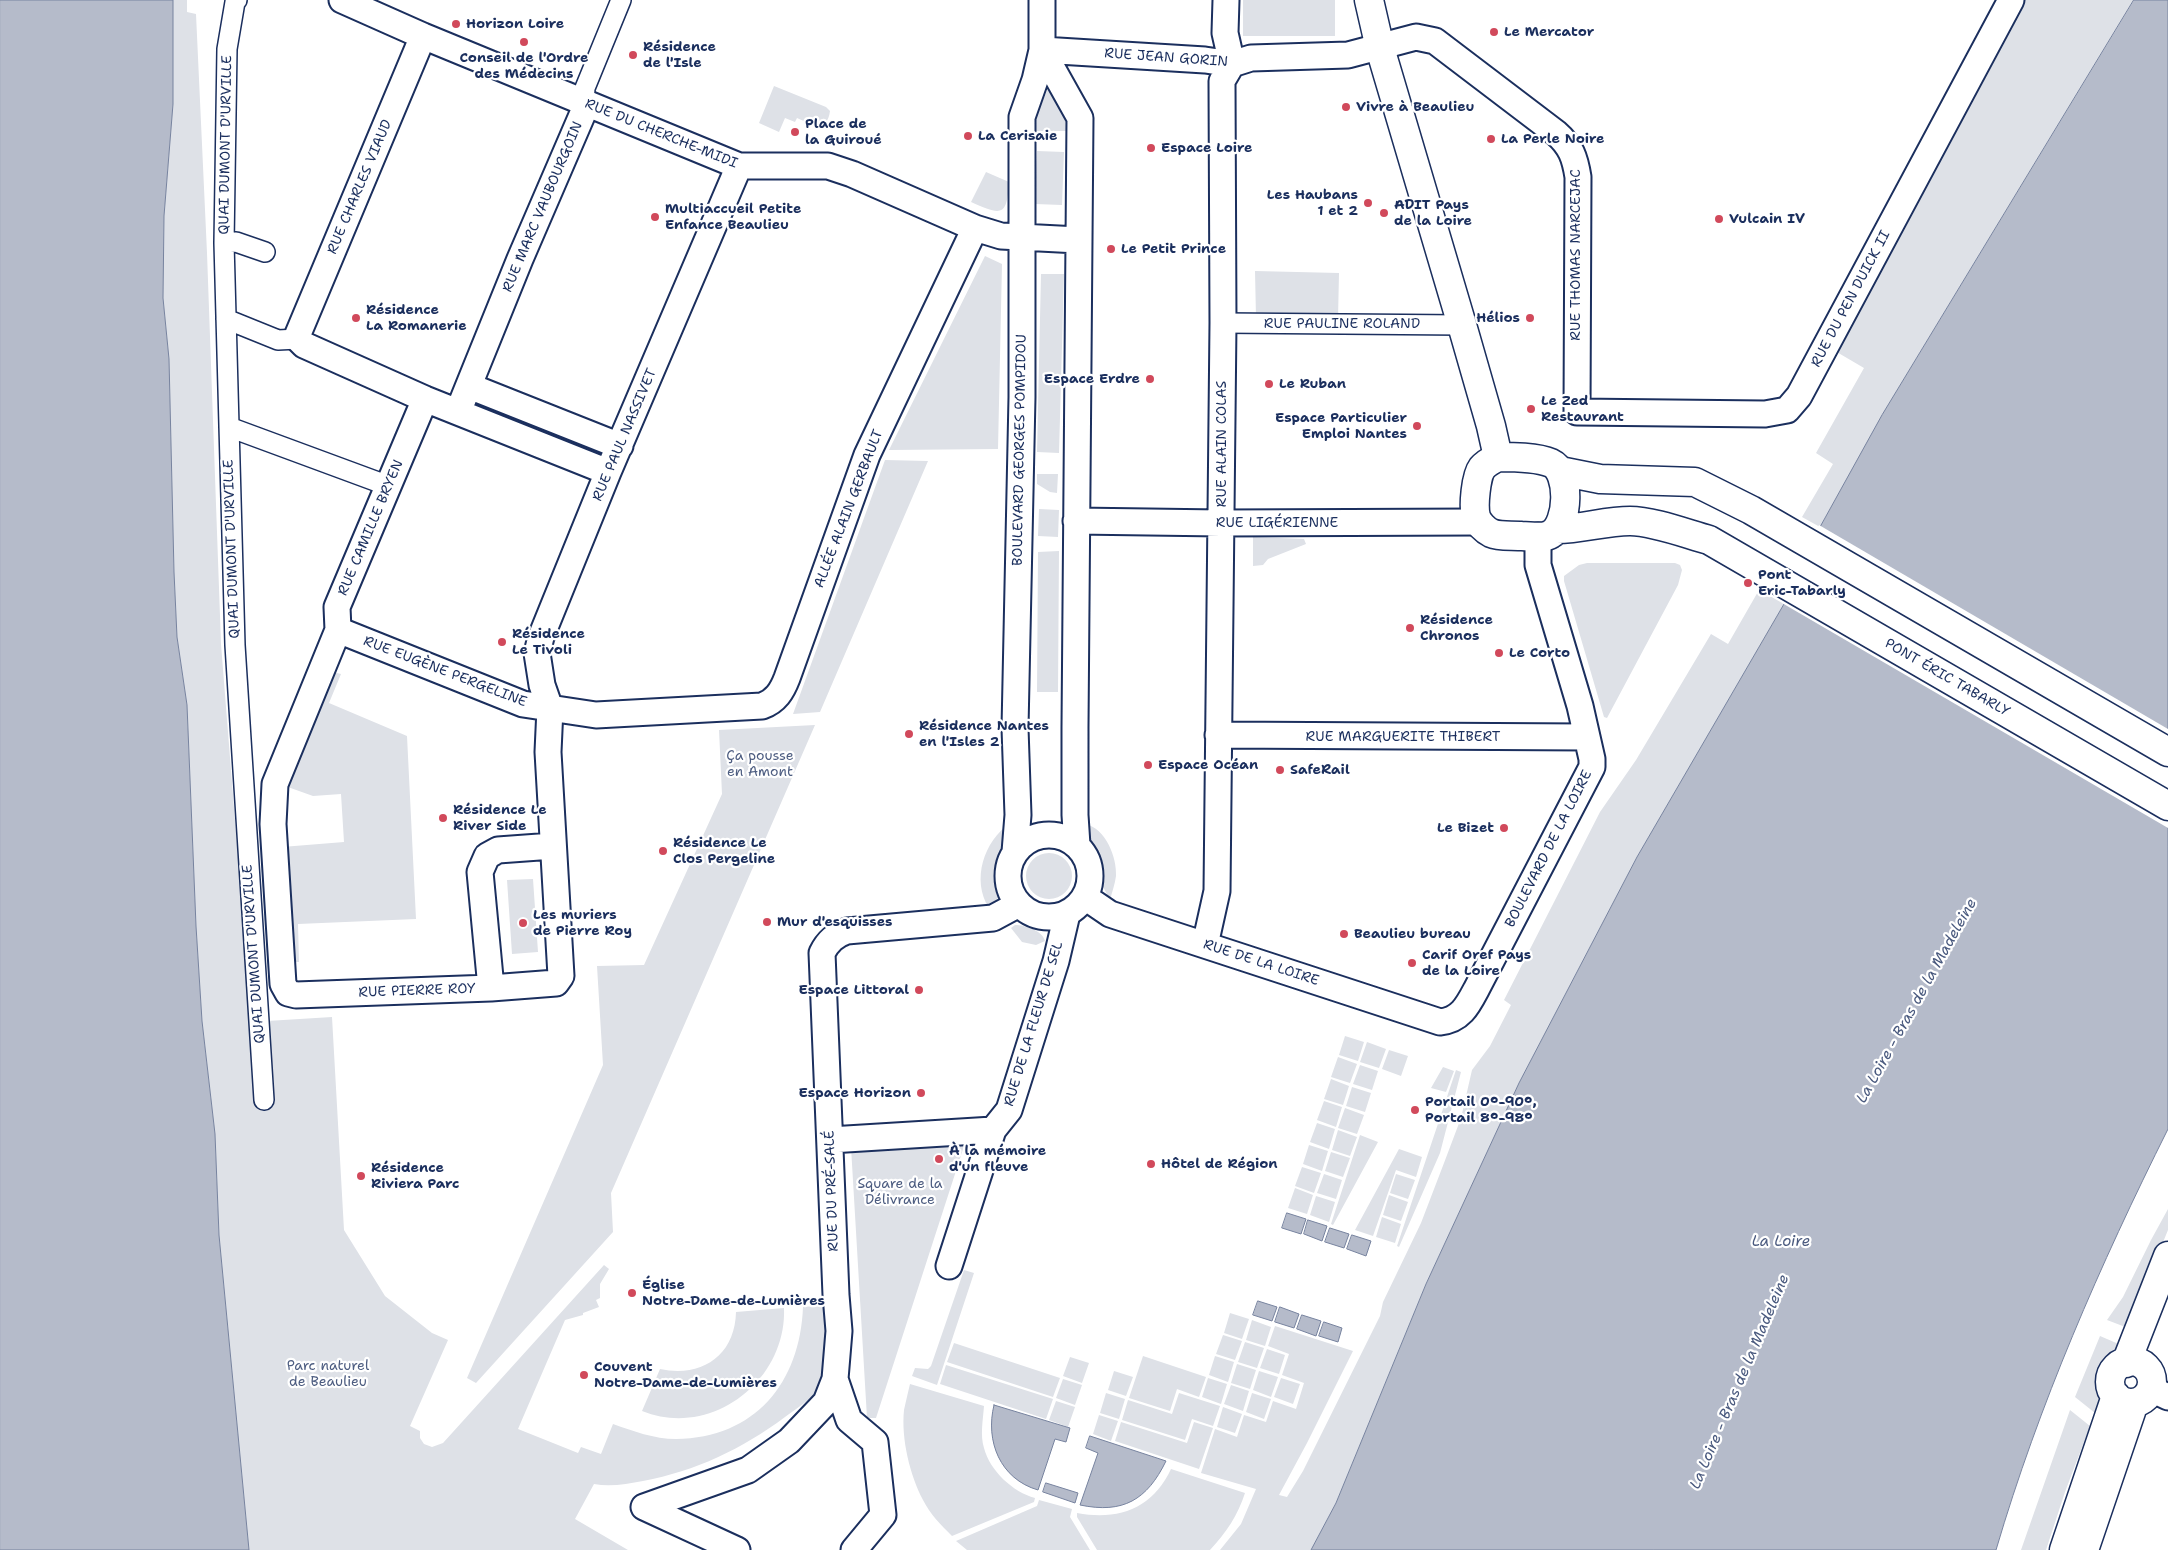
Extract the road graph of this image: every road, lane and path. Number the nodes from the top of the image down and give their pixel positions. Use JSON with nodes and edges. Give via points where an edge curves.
{"nodes":[{"id":1,"x":237,"y":0,"type":"edge"},
{"id":2,"x":342,"y":0,"type":"edge"},
{"id":3,"x":622,"y":0,"type":"edge"},
{"id":4,"x":1042,"y":0,"type":"edge"},
{"id":5,"x":1226,"y":0,"type":"edge"},
{"id":6,"x":1369,"y":0,"type":"edge"},
{"id":7,"x":2011,"y":0,"type":"edge"},
{"id":8,"x":423,"y":36,"type":"junction"},
{"id":9,"x":1380,"y":48,"type":"junction"},
{"id":10,"x":1042,"y":50,"type":"junction"},
{"id":11,"x":1232,"y":64,"type":"junction"},
{"id":12,"x":584,"y":103,"type":"junction"},
{"id":13,"x":739,"y":166,"type":"junction"},
{"id":14,"x":975,"y":228,"type":"junction"},
{"id":15,"x":1021,"y":238,"type":"junction"},
{"id":16,"x":1078,"y":240,"type":"junction"},
{"id":17,"x":224,"y":243,"type":"junction"},
{"id":18,"x":265,"y":252,"type":"dead end"},
{"id":19,"x":226,"y":319,"type":"junction"},
{"id":20,"x":1223,"y":323,"type":"junction"},
{"id":21,"x":1462,"y":325,"type":"junction"},
{"id":22,"x":298,"y":339,"type":"junction"},
{"id":23,"x":469,"y":386,"type":"junction"},
{"id":24,"x":425,"y":399,"type":"junction"},
{"id":25,"x":458,"y":412,"type":"junction"},
{"id":26,"x":1576,"y":412,"type":"joint"},
{"id":27,"x":229,"y":427,"type":"junction"},
{"id":28,"x":620,"y":446,"type":"junction"},
{"id":29,"x":1498,"y":457,"type":"junction"},
{"id":30,"x":1560,"y":471,"type":"junction"},
{"id":31,"x":608,"y":472,"type":"junction"},
{"id":32,"x":378,"y":482,"type":"dead end"},
{"id":33,"x":1076,"y":522,"type":"junction"},
{"id":34,"x":1478,"y":522,"type":"junction"},
{"id":35,"x":1221,"y":524,"type":"junction"},
{"id":36,"x":1548,"y":533,"type":"junction"},
{"id":37,"x":338,"y":630,"type":"junction"},
{"id":38,"x":550,"y":708,"type":"junction"},
{"id":39,"x":703,"y":709,"type":"joint"},
{"id":40,"x":1218,"y":735,"type":"junction"},
{"id":41,"x":1587,"y":737,"type":"junction"},
{"id":42,"x":2168,"y":752,"type":"edge"},
{"id":43,"x":280,"y":771,"type":"joint"},
{"id":44,"x":2168,"y":806,"type":"edge"},
{"id":45,"x":1077,"y":845,"type":"junction"},
{"id":46,"x":553,"y":846,"type":"junction"},
{"id":47,"x":1015,"y":852,"type":"junction"},
{"id":48,"x":1085,"y":896,"type":"junction"},
{"id":49,"x":1019,"y":904,"type":"junction"},
{"id":50,"x":1067,"y":914,"type":"junction"},
{"id":51,"x":1205,"y":945,"type":"junction"},
{"id":52,"x":283,"y":984,"type":"joint"},
{"id":53,"x":491,"y":988,"type":"junction"},
{"id":54,"x":1440,"y":1022,"type":"joint"},
{"id":55,"x":264,"y":1100,"type":"dead end"},
{"id":56,"x":993,"y":1130,"type":"junction"},
{"id":57,"x":830,"y":1140,"type":"junction"},
{"id":58,"x":2168,"y":1256,"type":"edge"},
{"id":59,"x":949,"y":1266,"type":"dead end"},
{"id":60,"x":2168,"y":1303,"type":"edge"},
{"id":61,"x":835,"y":1379,"type":"junction"},
{"id":62,"x":2140,"y":1386,"type":"edge"},
{"id":63,"x":737,"y":1550,"type":"edge"},
{"id":64,"x":854,"y":1550,"type":"edge"},
{"id":65,"x":2064,"y":1550,"type":"edge"},
{"id":66,"x":2084,"y":1550,"type":"edge"}],
"edges":[{"from":1,"to":17,"type":"street","name":"QUAI DUMONT D'URVILLE","via":[[234,2],[228,49]]},
{"from":2,"to":8,"type":"street","name":"RUE DU CHERCHE-MIDI"},
{"from":3,"to":12,"type":"street","name":"RUE MARC VAUBOURGOIN","via":[[585,88]]},
{"from":4,"to":10,"type":"street","name":"BOULEVARD GEORGES POMPIDOU"},
{"from":5,"to":11,"type":"street","via":[[1225,33]]},
{"from":6,"to":9,"type":"street"},
{"from":7,"to":26,"type":"street","name":"RUE DU PEN DUICK II","via":[[1793,405],[1779,413],[1766,414]]},
{"from":8,"to":12,"type":"street","name":"RUE DU CHERCHE-MIDI"},
{"from":8,"to":22,"type":"street","name":"RUE CHARLES VIAUD"},
{"from":9,"to":11,"type":"street","name":"RUE JEAN GORIN","via":[[1348,55],[1252,58]]},
{"from":9,"to":21,"type":"street"},
{"from":9,"to":26,"type":"street","name":"RUE THOMAS NARCEJAC","via":[[1416,37],[1435,41],[1556,133],[1571,150],[1578,177]]},
{"from":10,"to":11,"type":"street","name":"RUE JEAN GORIN"},
{"from":10,"to":15,"type":"street","name":"BOULEVARD GEORGES POMPIDOU","via":[[1022,117]]},
{"from":10,"to":16,"type":"street","name":"BOULEVARD GEORGES POMPIDOU","via":[[1080,118]]},
{"from":11,"to":20,"type":"street","name":"RUE ALAIN COLAS","via":[[1222,81]]},
{"from":12,"to":13,"type":"street","name":"RUE DU CHERCHE-MIDI"},
{"from":12,"to":23,"type":"street","name":"RUE MARC VAUBOURGOIN","via":[[583,113]]},
{"from":13,"to":14,"type":"street","name":"RUE DU CHERCHE-MIDI","via":[[833,167]]},
{"from":13,"to":28,"type":"street","name":"RUE PAUL NASSIVET"},
{"from":14,"to":15,"type":"street","name":"RUE DU CHERCHE-MIDI"},
{"from":14,"to":39,"type":"street","name":"ALLÉE ALAIN GERBAULT","via":[[867,455],[780,694],[762,706]]},
{"from":15,"to":16,"type":"street","name":"RUE DU CHERCHE-MIDI"},
{"from":15,"to":47,"type":"street","name":"BOULEVARD GEORGES POMPIDOU","via":[[1022,398],[1015,728],[1018,815]]},
{"from":16,"to":33,"type":"street","name":"BOULEVARD GEORGES POMPIDOU"},
{"from":17,"to":18,"type":"street","via":[[236,242]]},
{"from":17,"to":19,"type":"street","name":"QUAI DUMONT D'URVILLE"},
{"from":19,"to":22,"type":"street","via":[[278,340]]},
{"from":19,"to":27,"type":"street","name":"QUAI DUMONT D'URVILLE"},
{"from":20,"to":21,"type":"street","name":"RUE PAULINE ROLAND"},
{"from":20,"to":35,"type":"street","name":"RUE ALAIN COLAS"},
{"from":21,"to":29,"type":"street"},
{"from":22,"to":24,"type":"street"},
{"from":23,"to":25,"type":"street","name":"RUE MARC VAUBOURGOIN"},
{"from":23,"to":28,"type":"street"},
{"from":24,"to":25,"type":"street"},
{"from":24,"to":37,"type":"street","name":"RUE CAMILLE BRYEN","via":[[337,607]]},
{"from":25,"to":31,"type":"street"},
{"from":27,"to":32,"type":"street"},
{"from":27,"to":55,"type":"street","name":"QUAI DUMONT D'URVILLE","via":[[235,645]]},
{"from":28,"to":31,"type":"street","name":"RUE PAUL NASSIVET"},
{"from":29,"to":30,"type":"street","via":[[1550,463]]},
{"from":29,"to":34,"type":"street","via":[[1481,469],[1475,500]]},
{"from":30,"to":36,"type":"street","via":[[1564,482],[1563,515]]},
{"from":30,"to":42,"type":"street","via":[[1600,479],[1695,482],[1751,510]]},
{"from":31,"to":38,"type":"street","name":"RUE PAUL NASSIVET","via":[[537,653]]},
{"from":33,"to":35,"type":"street","name":"RUE LIGÉRIENNE"},
{"from":33,"to":45,"type":"street","name":"BOULEVARD GEORGES POMPIDOU"},
{"from":34,"to":35,"type":"street","name":"RUE LIGÉRIENNE"},
{"from":34,"to":36,"type":"street","via":[[1490,533],[1498,535]]},
{"from":35,"to":40,"type":"street","name":"RUE ALAIN COLAS"},
{"from":36,"to":41,"type":"street","name":"BOULEVARD DE LA LOIRE","via":[[1538,565]]},
{"from":36,"to":44,"type":"street","name":"PONT ÉRIC TABARLY","via":[[1633,521],[1710,540]]},
{"from":37,"to":38,"type":"street","name":"RUE EUGÈNE PERGELINE","via":[[517,702]]},
{"from":37,"to":43,"type":"street","name":"RUE CAMILLE BRYEN"},
{"from":38,"to":39,"type":"street","name":"RUE EUGÈNE PERGELINE","via":[[596,715]]},
{"from":38,"to":46,"type":"street","via":[[548,752]]},
{"from":40,"to":41,"type":"street","name":"RUE MARGUERITE THIBERT"},
{"from":40,"to":51,"type":"street","name":"RUE ALAIN COLAS","via":[[1217,892]]},
{"from":41,"to":54,"type":"street","name":"BOULEVARD DE LA LOIRE","via":[[1592,759],[1589,775],[1465,1010],[1450,1021]]},
{"from":43,"to":52,"type":"street","name":"QUAI DUMONT D'URVILLE","via":[[275,784],[273,824]]},
{"from":45,"to":47,"type":"street","via":[[1060,836],[1045,835],[1029,840]]},
{"from":45,"to":48,"type":"street","via":[[1090,869]]},
{"from":46,"to":53,"type":"street","via":[[498,850],[487,856],[480,872]]},
{"from":46,"to":53,"type":"street","name":"RUE PIERRE ROY","via":[[561,976],[556,983]]},
{"from":47,"to":49,"type":"street","via":[[1008,880]]},
{"from":48,"to":50,"type":"street"},
{"from":48,"to":51,"type":"street","name":"RUE DE LA LOIRE","via":[[1110,914]]},
{"from":49,"to":50,"type":"street","via":[[1040,917]]},
{"from":49,"to":57,"type":"street","name":"RUE DU PRÉ-SALÉ","via":[[993,918],[886,926],[840,933],[827,943],[822,953]]},
{"from":50,"to":56,"type":"street","name":"RUE DE LA FLEUR DE SEL","via":[[1056,961],[1008,1110]]},
{"from":51,"to":54,"type":"street","name":"RUE DE LA LOIRE"},
{"from":52,"to":53,"type":"street","name":"RUE PIERRE ROY","via":[[288,993],[296,995]]},
{"from":56,"to":57,"type":"street"},
{"from":56,"to":59,"type":"street"},
{"from":57,"to":61,"type":"street","name":"RUE DU PRÉ-SALÉ","via":[[839,1331]]},
{"from":58,"to":62,"type":"street"},
{"from":60,"to":62,"type":"street"},
{"from":61,"to":63,"type":"street","name":"RUE DU PRÉ-SALÉ","via":[[826,1402],[788,1441],[748,1470],[644,1507]]},
{"from":61,"to":64,"type":"street","name":"RUE DU PRÉ-SALÉ","via":[[849,1420],[875,1442],[883,1515]]},
{"from":62,"to":65,"type":"street"},
{"from":62,"to":66,"type":"street"}]}
